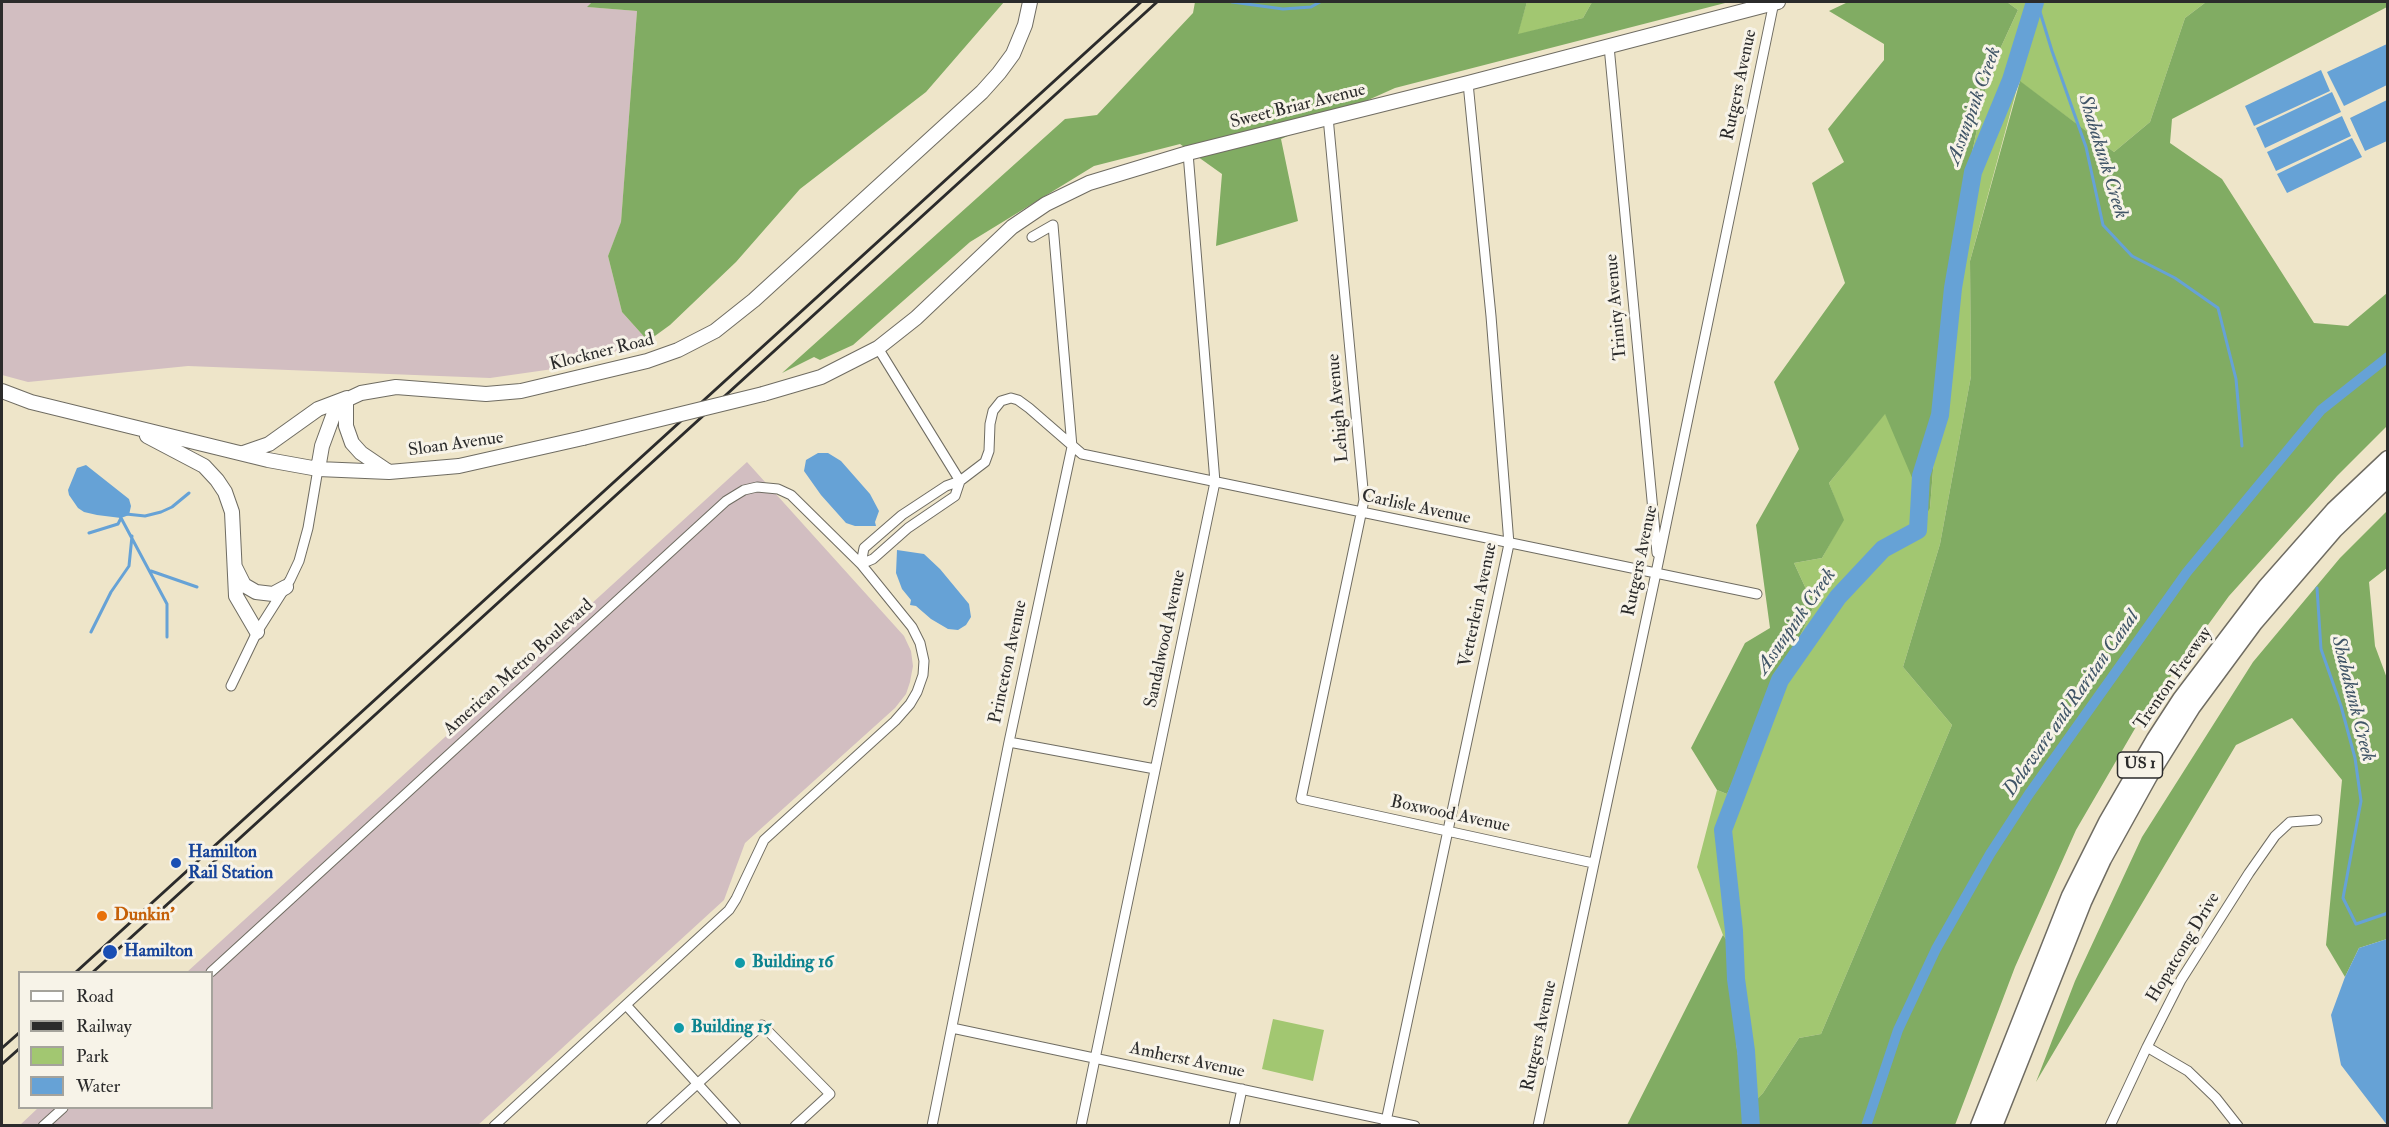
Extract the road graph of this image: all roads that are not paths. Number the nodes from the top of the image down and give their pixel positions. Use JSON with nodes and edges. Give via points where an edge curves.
{"nodes":[{"id":1,"x":1030,"y":2,"type":"edge"},
{"id":2,"x":1776,"y":2,"type":"edge"},
{"id":3,"x":1609,"y":46,"type":"junction"},
{"id":4,"x":1468,"y":83,"type":"junction"},
{"id":5,"x":1328,"y":117,"type":"junction"},
{"id":6,"x":1188,"y":153,"type":"junction"},
{"id":7,"x":1032,"y":237,"type":"dead end"},
{"id":8,"x":878,"y":348,"type":"junction"},
{"id":9,"x":2,"y":391,"type":"edge"},
{"id":10,"x":349,"y":398,"type":"junction"},
{"id":11,"x":2,"y":399,"type":"edge"},
{"id":12,"x":31,"y":402,"type":"junction"},
{"id":13,"x":124,"y":424,"type":"junction"},
{"id":14,"x":1072,"y":447,"type":"junction"},
{"id":15,"x":243,"y":453,"type":"junction"},
{"id":16,"x":2388,"y":459,"type":"edge"},
{"id":17,"x":318,"y":469,"type":"junction"},
{"id":18,"x":388,"y":472,"type":"junction"},
{"id":19,"x":2388,"y":478,"type":"edge"},
{"id":20,"x":960,"y":481,"type":"junction"},
{"id":21,"x":1215,"y":482,"type":"junction"},
{"id":22,"x":1362,"y":513,"type":"junction"},
{"id":23,"x":1509,"y":544,"type":"junction"},
{"id":24,"x":234,"y":562,"type":"junction"},
{"id":25,"x":861,"y":564,"type":"junction"},
{"id":26,"x":1657,"y":569,"type":"junction"},
{"id":27,"x":286,"y":587,"type":"junction"},
{"id":28,"x":1757,"y":594,"type":"dead end"},
{"id":29,"x":257,"y":632,"type":"junction"},
{"id":30,"x":231,"y":686,"type":"dead end"},
{"id":31,"x":1009,"y":742,"type":"junction"},
{"id":32,"x":1155,"y":769,"type":"junction"},
{"id":33,"x":1301,"y":799,"type":"joint"},
{"id":34,"x":2317,"y":820,"type":"dead end"},
{"id":35,"x":1448,"y":831,"type":"junction"},
{"id":36,"x":1593,"y":863,"type":"junction"},
{"id":37,"x":212,"y":971,"type":"edge"},
{"id":38,"x":626,"y":1005,"type":"junction"},
{"id":39,"x":952,"y":1028,"type":"junction"},
{"id":40,"x":2147,"y":1047,"type":"junction"},
{"id":41,"x":1095,"y":1058,"type":"junction"},
{"id":42,"x":696,"y":1084,"type":"junction"},
{"id":43,"x":1242,"y":1089,"type":"junction"},
{"id":44,"x":61,"y":1109,"type":"edge"},
{"id":45,"x":1386,"y":1123,"type":"edge"},
{"id":46,"x":43,"y":1125,"type":"edge"},
{"id":47,"x":494,"y":1125,"type":"edge"},
{"id":48,"x":651,"y":1125,"type":"edge"},
{"id":49,"x":736,"y":1125,"type":"edge"},
{"id":50,"x":795,"y":1125,"type":"edge"},
{"id":51,"x":932,"y":1125,"type":"edge"},
{"id":52,"x":1081,"y":1125,"type":"edge"},
{"id":53,"x":1234,"y":1125,"type":"edge"},
{"id":54,"x":1415,"y":1125,"type":"edge"},
{"id":55,"x":1538,"y":1125,"type":"edge"},
{"id":56,"x":1979,"y":1125,"type":"edge"},
{"id":57,"x":1994,"y":1125,"type":"edge"},
{"id":58,"x":2110,"y":1125,"type":"edge"},
{"id":59,"x":2238,"y":1125,"type":"edge"}],
"edges":[{"from":1,"to":10,"type":"main road","name":"Klockner Road","via":[[1013,54],[982,92],[742,310],[706,336],[647,361],[527,390],[486,393],[387,387]]},
{"from":2,"to":3,"type":"main road","name":"Sweet Briar Avenue"},
{"from":2,"to":26,"type":"street","name":"Rutgers Avenue"},
{"from":3,"to":4,"type":"main road","name":"Sweet Briar Avenue"},
{"from":3,"to":26,"type":"street","name":"Trinity Avenue"},
{"from":4,"to":5,"type":"main road","name":"Sweet Briar Avenue"},
{"from":4,"to":23,"type":"street","name":"Vetterlein Avenue"},
{"from":5,"to":6,"type":"main road","name":"Sweet Briar Avenue"},
{"from":5,"to":22,"type":"street","name":"Lehigh Avenue","via":[[1364,500]]},
{"from":6,"to":8,"type":"main road","name":"Sweet Briar Avenue","via":[[1089,183],[1033,212],[994,241],[916,318]]},
{"from":6,"to":21,"type":"street","name":"Sandalwood Avenue"},
{"from":7,"to":14,"type":"street","name":"Princeton Avenue","via":[[1053,225]]},
{"from":8,"to":18,"type":"main road","name":"Sloan Avenue","bridge":true,"via":[[810,381],[779,390],[459,466]]},
{"from":8,"to":20,"type":"street"},
{"from":9,"to":12,"type":"main road","name":"Sloan Avenue"},
{"from":10,"to":15,"type":"main road","name":"Klockner Road","via":[[318,409],[274,441]]},
{"from":10,"to":17,"type":"main road","via":[[326,431]]},
{"from":10,"to":18,"type":"main road","via":[[346,426],[352,443]]},
{"from":11,"to":12,"type":"main road","name":"Sloan Avenue"},
{"from":12,"to":13,"type":"main road","name":"Sloan Avenue"},
{"from":13,"to":15,"type":"main road","name":"Sloan Avenue"},
{"from":13,"to":24,"type":"main road","via":[[191,458],[217,480],[232,512]]},
{"from":14,"to":20,"type":"street","via":[[1023,404],[1006,399],[998,403],[992,415],[987,457]]},
{"from":14,"to":21,"type":"street","name":"Carlisle Avenue","via":[[1082,454]]},
{"from":14,"to":31,"type":"street","name":"Princeton Avenue"},
{"from":15,"to":17,"type":"main road","name":"Sloan Avenue"},
{"from":16,"to":56,"type":"highway","name":"Trenton Freeway","number":"US 1","via":[[2334,510],[2266,587],[2155,739],[2070,896]]},
{"from":17,"to":18,"type":"main road","name":"Sloan Avenue"},
{"from":17,"to":27,"type":"street","via":[[306,539]]},
{"from":19,"to":57,"type":"highway","name":"Trenton Freeway","number":"US 1","via":[[2334,530],[2254,623],[2192,707],[2149,776],[2083,902]]},
{"from":20,"to":25,"type":"street","via":[[954,496],[873,559]]},
{"from":20,"to":25,"type":"street","via":[[902,515],[864,548]]},
{"from":21,"to":22,"type":"street","name":"Carlisle Avenue"},
{"from":21,"to":32,"type":"street","name":"Sandalwood Avenue"},
{"from":22,"to":23,"type":"street","name":"Carlisle Avenue"},
{"from":22,"to":33,"type":"street","name":"Lehigh Avenue"},
{"from":23,"to":26,"type":"street","name":"Carlisle Avenue"},
{"from":23,"to":35,"type":"street","name":"Vetterlein Avenue"},
{"from":24,"to":27,"type":"main road","via":[[242,581],[254,591],[269,594]]},
{"from":24,"to":29,"type":"main road","via":[[236,596]]},
{"from":25,"to":37,"type":"street","name":"American Metro Boulevard","via":[[784,492],[757,487],[731,497]]},
{"from":25,"to":38,"type":"street","name":"American Metro Boulevard","via":[[919,639],[923,670],[915,696],[895,721],[770,833],[732,907]]},
{"from":26,"to":28,"type":"street","name":"Carlisle Avenue"},
{"from":26,"to":36,"type":"street","name":"Rutgers Avenue"},
{"from":27,"to":29,"type":"street"},
{"from":29,"to":30,"type":"street"},
{"from":31,"to":32,"type":"street"},
{"from":31,"to":39,"type":"street","name":"Princeton Avenue"},
{"from":32,"to":41,"type":"street","name":"Sandalwood Avenue"},
{"from":33,"to":35,"type":"street","name":"Boxwood Avenue"},
{"from":34,"to":40,"type":"street","name":"Hopatcong Drive","via":[[2290,822],[2275,836],[2224,909]]},
{"from":35,"to":36,"type":"street","name":"Boxwood Avenue"},
{"from":35,"to":45,"type":"street","name":"Vetterlein Avenue"},
{"from":36,"to":55,"type":"street","name":"Rutgers Avenue"},
{"from":38,"to":42,"type":"street"},
{"from":38,"to":47,"type":"street","name":"American Metro Boulevard"},
{"from":39,"to":41,"type":"street","name":"Amherst Avenue"},
{"from":39,"to":51,"type":"street","name":"Princeton Avenue"},
{"from":40,"to":58,"type":"street","name":"Hopatcong Drive"},
{"from":40,"to":59,"type":"street","via":[[2188,1071]]},
{"from":41,"to":43,"type":"street","name":"Amherst Avenue"},
{"from":41,"to":52,"type":"street","name":"Sandalwood Avenue"},
{"from":42,"to":48,"type":"street"},
{"from":42,"to":49,"type":"street"},
{"from":42,"to":50,"type":"street","via":[[762,1025],[830,1094]]},
{"from":43,"to":45,"type":"street","name":"Amherst Avenue"},
{"from":43,"to":53,"type":"street"},
{"from":44,"to":46,"type":"street"},
{"from":45,"to":54,"type":"street","name":"Amherst Avenue"}]}
